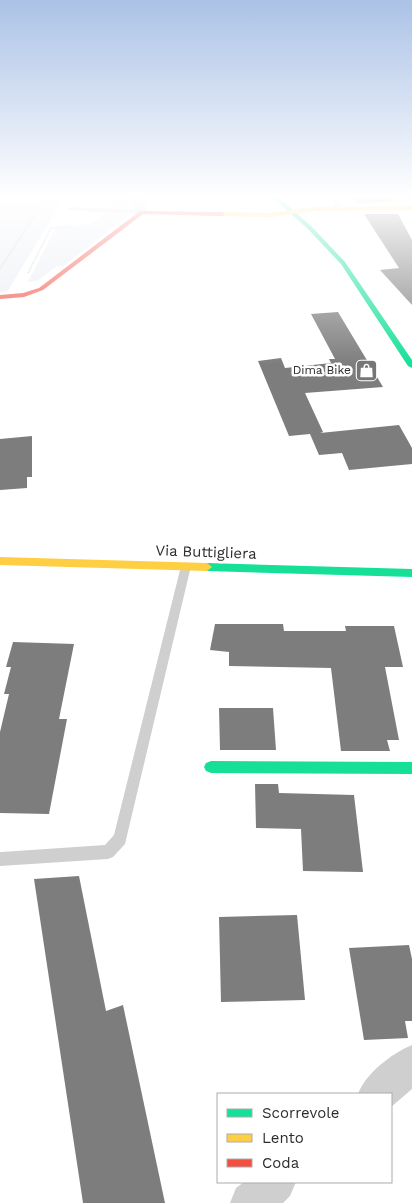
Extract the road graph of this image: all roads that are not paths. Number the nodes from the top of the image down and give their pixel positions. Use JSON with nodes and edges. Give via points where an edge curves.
{"nodes":[{"id":1,"x":89,"y":252,"type":"edge"},
{"id":2,"x":332,"y":252,"type":"edge"},
{"id":3,"x":0,"y":297,"type":"edge"},
{"id":4,"x":412,"y":366,"type":"edge"},
{"id":5,"x":0,"y":561,"type":"edge"},
{"id":6,"x":186,"y":566,"type":"junction"},
{"id":7,"x":412,"y":573,"type":"edge"},
{"id":8,"x":211,"y":767,"type":"dead end"},
{"id":9,"x":412,"y":768,"type":"edge"},
{"id":10,"x":2,"y":859,"type":"dead end"},
{"id":11,"x":412,"y":1064,"type":"edge"},
{"id":12,"x":378,"y":1093,"type":"edge"},
{"id":13,"x":275,"y":1183,"type":"edge"},
{"id":14,"x":251,"y":1203,"type":"edge"}],
"edges":[{"from":1,"to":3,"type":"street","via":[[41,289],[24,295]]},
{"from":2,"to":4,"type":"street"},
{"from":5,"to":6,"type":"street","name":"Via Buttigliera"},
{"from":6,"to":7,"type":"street","name":"Via Buttigliera"},
{"from":6,"to":10,"type":"lane","via":[[120,839],[108,852]]},
{"from":8,"to":9,"type":"street"},
{"from":11,"to":12,"type":"street"},
{"from":13,"to":14,"type":"street"}]}
